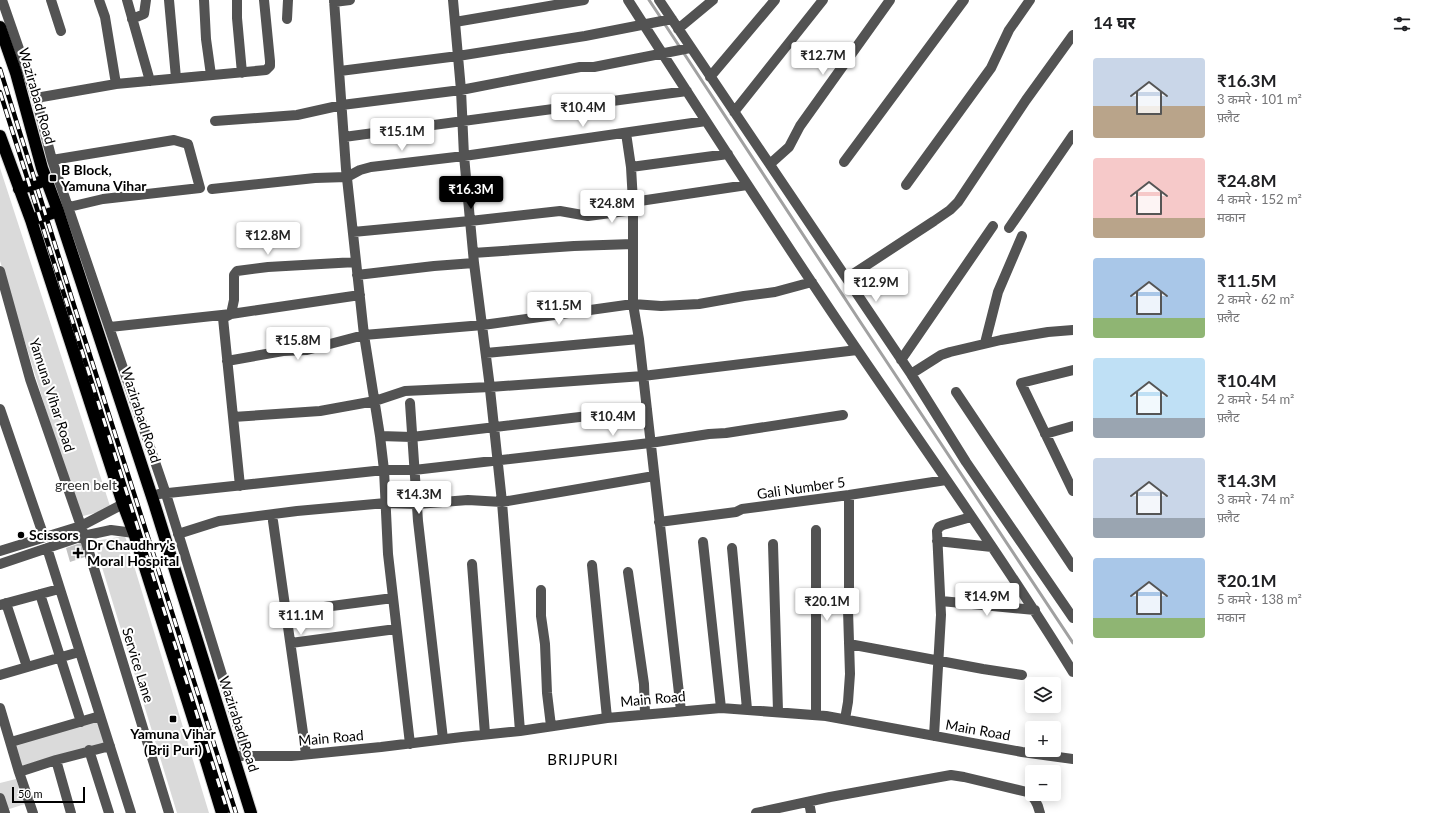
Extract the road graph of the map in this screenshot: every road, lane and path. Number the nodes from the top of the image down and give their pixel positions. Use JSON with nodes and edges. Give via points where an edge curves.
{"nodes":[{"id":1,"x":2,"y":0,"type":"edge"},
{"id":2,"x":52,"y":0,"type":"edge"},
{"id":3,"x":100,"y":0,"type":"edge"},
{"id":4,"x":127,"y":0,"type":"edge"},
{"id":5,"x":146,"y":0,"type":"edge"},
{"id":6,"x":169,"y":0,"type":"edge"},
{"id":7,"x":204,"y":0,"type":"edge"},
{"id":8,"x":237,"y":0,"type":"edge"},
{"id":9,"x":264,"y":0,"type":"edge"},
{"id":10,"x":288,"y":0,"type":"edge"},
{"id":11,"x":350,"y":0,"type":"edge"},
{"id":12,"x":453,"y":0,"type":"edge"},
{"id":13,"x":584,"y":0,"type":"edge"},
{"id":14,"x":628,"y":0,"type":"edge"},
{"id":15,"x":659,"y":0,"type":"edge"},
{"id":16,"x":713,"y":0,"type":"edge"},
{"id":17,"x":775,"y":0,"type":"edge"},
{"id":18,"x":823,"y":0,"type":"edge"},
{"id":19,"x":890,"y":0,"type":"edge"},
{"id":20,"x":964,"y":0,"type":"edge"},
{"id":21,"x":1030,"y":0,"type":"edge"},
{"id":22,"x":334,"y":1,"type":"edge"},
{"id":23,"x":132,"y":18,"type":"junction"},
{"id":24,"x":672,"y":19,"type":"junction"},
{"id":25,"x":287,"y":20,"type":"dead end"},
{"id":26,"x":455,"y":22,"type":"junction"},
{"id":27,"x":644,"y":24,"type":"junction"},
{"id":28,"x":0,"y":27,"type":"edge"},
{"id":29,"x":678,"y":29,"type":"junction"},
{"id":30,"x":61,"y":31,"type":"dead end"},
{"id":31,"x":1073,"y":35,"type":"edge"},
{"id":32,"x":690,"y":48,"type":"junction"},
{"id":33,"x":662,"y":53,"type":"junction"},
{"id":34,"x":458,"y":56,"type":"junction"},
{"id":35,"x":340,"y":71,"type":"junction"},
{"id":36,"x":242,"y":73,"type":"junction"},
{"id":37,"x":211,"y":75,"type":"junction"},
{"id":38,"x":710,"y":77,"type":"junction"},
{"id":39,"x":176,"y":78,"type":"junction"},
{"id":40,"x":150,"y":81,"type":"junction"},
{"id":41,"x":116,"y":84,"type":"junction"},
{"id":42,"x":461,"y":90,"type":"junction"},
{"id":43,"x":687,"y":91,"type":"junction"},
{"id":44,"x":36,"y":98,"type":"junction"},
{"id":45,"x":342,"y":105,"type":"junction"},
{"id":46,"x":734,"y":112,"type":"junction"},
{"id":47,"x":215,"y":121,"type":"dead end"},
{"id":48,"x":463,"y":121,"type":"junction"},
{"id":49,"x":706,"y":121,"type":"junction"},
{"id":50,"x":626,"y":133,"type":"junction"},
{"id":51,"x":1073,"y":135,"type":"edge"},
{"id":52,"x":0,"y":136,"type":"edge"},
{"id":53,"x":344,"y":136,"type":"junction"},
{"id":54,"x":728,"y":154,"type":"junction"},
{"id":55,"x":464,"y":156,"type":"junction"},
{"id":56,"x":52,"y":160,"type":"junction"},
{"id":57,"x":844,"y":162,"type":"dead end"},
{"id":58,"x":770,"y":164,"type":"junction"},
{"id":59,"x":631,"y":167,"type":"junction"},
{"id":60,"x":347,"y":177,"type":"junction"},
{"id":61,"x":46,"y":180,"type":"junction"},
{"id":62,"x":747,"y":185,"type":"junction"},
{"id":63,"x":906,"y":185,"type":"dead end"},
{"id":64,"x":19,"y":189,"type":"junction"},
{"id":65,"x":212,"y":189,"type":"dead end"},
{"id":66,"x":633,"y":206,"type":"junction"},
{"id":67,"x":64,"y":209,"type":"junction"},
{"id":68,"x":31,"y":220,"type":"junction"},
{"id":69,"x":470,"y":221,"type":"junction"},
{"id":70,"x":993,"y":226,"type":"dead end"},
{"id":71,"x":1009,"y":228,"type":"dead end"},
{"id":72,"x":353,"y":232,"type":"junction"},
{"id":73,"x":1022,"y":236,"type":"dead end"},
{"id":74,"x":633,"y":244,"type":"junction"},
{"id":75,"x":473,"y":253,"type":"junction"},
{"id":76,"x":356,"y":262,"type":"junction"},
{"id":77,"x":474,"y":263,"type":"junction"},
{"id":78,"x":0,"y":271,"type":"edge"},
{"id":79,"x":357,"y":275,"type":"junction"},
{"id":80,"x":847,"y":278,"type":"junction"},
{"id":81,"x":812,"y":282,"type":"junction"},
{"id":82,"x":360,"y":296,"type":"junction"},
{"id":83,"x":633,"y":304,"type":"junction"},
{"id":84,"x":231,"y":314,"type":"junction"},
{"id":85,"x":483,"y":325,"type":"junction"},
{"id":86,"x":110,"y":327,"type":"junction"},
{"id":87,"x":1073,"y":330,"type":"edge"},
{"id":88,"x":364,"y":335,"type":"junction"},
{"id":89,"x":639,"y":339,"type":"junction"},
{"id":90,"x":985,"y":343,"type":"junction"},
{"id":91,"x":857,"y":350,"type":"junction"},
{"id":92,"x":486,"y":353,"type":"junction"},
{"id":93,"x":227,"y":360,"type":"junction"},
{"id":94,"x":901,"y":360,"type":"junction"},
{"id":95,"x":1073,"y":370,"type":"edge"},
{"id":96,"x":911,"y":374,"type":"junction"},
{"id":97,"x":643,"y":376,"type":"junction"},
{"id":98,"x":490,"y":387,"type":"junction"},
{"id":99,"x":956,"y":392,"type":"dead end"},
{"id":100,"x":375,"y":401,"type":"junction"},
{"id":101,"x":410,"y":403,"type":"dead end"},
{"id":102,"x":647,"y":408,"type":"junction"},
{"id":103,"x":0,"y":409,"type":"edge"},
{"id":104,"x":843,"y":415,"type":"dead end"},
{"id":105,"x":233,"y":417,"type":"junction"},
{"id":106,"x":1073,"y":426,"type":"edge"},
{"id":107,"x":494,"y":427,"type":"junction"},
{"id":108,"x":1045,"y":434,"type":"junction"},
{"id":109,"x":380,"y":436,"type":"junction"},
{"id":110,"x":412,"y":437,"type":"junction"},
{"id":111,"x":650,"y":444,"type":"junction"},
{"id":112,"x":497,"y":461,"type":"junction"},
{"id":113,"x":1068,"y":469,"type":"edge"},
{"id":114,"x":384,"y":470,"type":"junction"},
{"id":115,"x":414,"y":470,"type":"junction"},
{"id":116,"x":654,"y":476,"type":"junction"},
{"id":117,"x":946,"y":480,"type":"junction"},
{"id":118,"x":240,"y":486,"type":"junction"},
{"id":119,"x":1073,"y":491,"type":"edge"},
{"id":120,"x":166,"y":494,"type":"junction"},
{"id":121,"x":151,"y":495,"type":"junction"},
{"id":122,"x":849,"y":495,"type":"junction"},
{"id":123,"x":502,"y":502,"type":"junction"},
{"id":124,"x":123,"y":504,"type":"junction"},
{"id":125,"x":386,"y":504,"type":"junction"},
{"id":126,"x":417,"y":504,"type":"junction"},
{"id":127,"x":971,"y":517,"type":"junction"},
{"id":128,"x":273,"y":521,"type":"dead end"},
{"id":129,"x":659,"y":522,"type":"junction"},
{"id":130,"x":816,"y":530,"type":"dead end"},
{"id":131,"x":82,"y":531,"type":"junction"},
{"id":132,"x":134,"y":533,"type":"junction"},
{"id":133,"x":178,"y":534,"type":"junction"},
{"id":134,"x":44,"y":538,"type":"junction"},
{"id":135,"x":937,"y":541,"type":"junction"},
{"id":136,"x":703,"y":542,"type":"dead end"},
{"id":137,"x":772,"y":544,"type":"dead end"},
{"id":138,"x":992,"y":547,"type":"junction"},
{"id":139,"x":47,"y":548,"type":"junction"},
{"id":140,"x":732,"y":548,"type":"dead end"},
{"id":141,"x":0,"y":551,"type":"edge"},
{"id":142,"x":0,"y":564,"type":"edge"},
{"id":143,"x":472,"y":564,"type":"dead end"},
{"id":144,"x":592,"y":565,"type":"dead end"},
{"id":145,"x":1073,"y":567,"type":"edge"},
{"id":146,"x":628,"y":572,"type":"dead end"},
{"id":147,"x":59,"y":589,"type":"junction"},
{"id":148,"x":541,"y":590,"type":"dead end"},
{"id":149,"x":40,"y":594,"type":"junction"},
{"id":150,"x":393,"y":598,"type":"junction"},
{"id":151,"x":941,"y":601,"type":"junction"},
{"id":152,"x":3,"y":604,"type":"edge"},
{"id":153,"x":1035,"y":610,"type":"junction"},
{"id":154,"x":286,"y":612,"type":"junction"},
{"id":155,"x":1073,"y":618,"type":"edge"},
{"id":156,"x":396,"y":629,"type":"junction"},
{"id":157,"x":291,"y":643,"type":"junction"},
{"id":158,"x":849,"y":644,"type":"junction"},
{"id":159,"x":79,"y":652,"type":"junction"},
{"id":160,"x":60,"y":658,"type":"junction"},
{"id":161,"x":938,"y":660,"type":"junction"},
{"id":162,"x":27,"y":667,"type":"junction"},
{"id":163,"x":1073,"y":672,"type":"edge"},
{"id":164,"x":0,"y":675,"type":"edge"},
{"id":165,"x":1022,"y":675,"type":"dead end"},
{"id":166,"x":0,"y":708,"type":"edge"},
{"id":167,"x":721,"y":708,"type":"junction"},
{"id":168,"x":747,"y":709,"type":"junction"},
{"id":169,"x":681,"y":710,"type":"junction"},
{"id":170,"x":778,"y":712,"type":"junction"},
{"id":171,"x":645,"y":714,"type":"junction"},
{"id":172,"x":816,"y":715,"type":"junction"},
{"id":173,"x":100,"y":716,"type":"junction"},
{"id":174,"x":607,"y":718,"type":"junction"},
{"id":175,"x":845,"y":719,"type":"junction"},
{"id":176,"x":81,"y":722,"type":"junction"},
{"id":177,"x":551,"y":726,"type":"junction"},
{"id":178,"x":520,"y":731,"type":"junction"},
{"id":179,"x":485,"y":734,"type":"junction"},
{"id":180,"x":934,"y":736,"type":"junction"},
{"id":181,"x":443,"y":739,"type":"junction"},
{"id":182,"x":11,"y":742,"type":"junction"},
{"id":183,"x":410,"y":744,"type":"junction"},
{"id":184,"x":110,"y":746,"type":"junction"},
{"id":185,"x":89,"y":750,"type":"junction"},
{"id":186,"x":306,"y":754,"type":"junction"},
{"id":187,"x":234,"y":756,"type":"junction"},
{"id":188,"x":247,"y":756,"type":"junction"},
{"id":189,"x":1073,"y":759,"type":"edge"},
{"id":190,"x":56,"y":760,"type":"junction"},
{"id":191,"x":20,"y":772,"type":"junction"},
{"id":192,"x":0,"y":798,"type":"edge"},
{"id":193,"x":809,"y":802,"type":"junction"},
{"id":194,"x":5,"y":813,"type":"edge"},
{"id":195,"x":33,"y":813,"type":"edge"},
{"id":196,"x":71,"y":813,"type":"edge"},
{"id":197,"x":109,"y":813,"type":"edge"},
{"id":198,"x":132,"y":813,"type":"edge"},
{"id":199,"x":169,"y":813,"type":"edge"},
{"id":200,"x":222,"y":813,"type":"edge"},
{"id":201,"x":251,"y":813,"type":"edge"},
{"id":202,"x":756,"y":813,"type":"edge"},
{"id":203,"x":811,"y":813,"type":"edge"},
{"id":204,"x":1040,"y":813,"type":"edge"}],
"edges":[{"from":1,"to":44,"type":"street"},
{"from":2,"to":30,"type":"street"},
{"from":3,"to":41,"type":"street"},
{"from":4,"to":23,"type":"street"},
{"from":5,"to":23,"type":"street","via":[[144,14]]},
{"from":6,"to":39,"type":"street"},
{"from":7,"to":37,"type":"street"},
{"from":8,"to":36,"type":"street"},
{"from":9,"to":36,"type":"street","via":[[270,66],[266,70]]},
{"from":10,"to":25,"type":"street"},
{"from":11,"to":22,"type":"street"},
{"from":12,"to":26,"type":"street"},
{"from":13,"to":26,"type":"street"},
{"from":14,"to":27,"type":"street"},
{"from":15,"to":24,"type":"street"},
{"from":16,"to":29,"type":"street"},
{"from":17,"to":38,"type":"street"},
{"from":18,"to":46,"type":"street"},
{"from":19,"to":58,"type":"street","via":[[800,126],[789,147]]},
{"from":20,"to":57,"type":"street"},
{"from":21,"to":63,"type":"street","via":[[1009,30],[991,68]]},
{"from":22,"to":35,"type":"street"},
{"from":23,"to":40,"type":"street"},
{"from":24,"to":27,"type":"street"},
{"from":24,"to":29,"type":"street"},
{"from":26,"to":34,"type":"street"},
{"from":27,"to":33,"type":"street"},
{"from":27,"to":34,"type":"street"},
{"from":28,"to":61,"type":"highway","name":"Wazirabad Road","via":[[16,73]]},
{"from":29,"to":32,"type":"street"},
{"from":31,"to":80,"type":"street","via":[[958,202],[934,221]]},
{"from":32,"to":33,"type":"street"},
{"from":32,"to":38,"type":"street"},
{"from":33,"to":42,"type":"street"},
{"from":33,"to":43,"type":"street"},
{"from":34,"to":35,"type":"street"},
{"from":34,"to":42,"type":"street"},
{"from":35,"to":45,"type":"street"},
{"from":36,"to":37,"type":"street"},
{"from":37,"to":39,"type":"street"},
{"from":38,"to":46,"type":"street"},
{"from":39,"to":40,"type":"street"},
{"from":40,"to":41,"type":"street"},
{"from":41,"to":44,"type":"street"},
{"from":42,"to":45,"type":"street"},
{"from":42,"to":48,"type":"street"},
{"from":43,"to":48,"type":"street"},
{"from":43,"to":49,"type":"street"},
{"from":44,"to":56,"type":"street"},
{"from":45,"to":47,"type":"street","via":[[297,115]]},
{"from":45,"to":53,"type":"street"},
{"from":46,"to":58,"type":"street"},
{"from":48,"to":53,"type":"street"},
{"from":48,"to":55,"type":"street"},
{"from":49,"to":50,"type":"street"},
{"from":49,"to":54,"type":"street"},
{"from":50,"to":55,"type":"street"},
{"from":50,"to":59,"type":"street"},
{"from":51,"to":71,"type":"street"},
{"from":52,"to":64,"type":"highway"},
{"from":53,"to":60,"type":"street"},
{"from":54,"to":59,"type":"street"},
{"from":54,"to":62,"type":"street"},
{"from":55,"to":60,"type":"street","via":[[371,167]]},
{"from":55,"to":69,"type":"street"},
{"from":56,"to":67,"type":"street"},
{"from":56,"to":67,"type":"street","via":[[174,140],[188,144],[200,188],[103,199]]},
{"from":58,"to":80,"type":"street"},
{"from":59,"to":66,"type":"street"},
{"from":60,"to":65,"type":"street"},
{"from":60,"to":72,"type":"street"},
{"from":61,"to":64,"type":"highway"},
{"from":61,"to":67,"type":"highway","name":"Wazirabad Road"},
{"from":62,"to":66,"type":"street"},
{"from":62,"to":81,"type":"street"},
{"from":64,"to":68,"type":"highway"},
{"from":66,"to":69,"type":"street","via":[[588,216],[560,211]]},
{"from":66,"to":74,"type":"street"},
{"from":67,"to":68,"type":"highway"},
{"from":67,"to":86,"type":"street"},
{"from":67,"to":121,"type":"highway","name":"Wazirabad Road"},
{"from":68,"to":124,"type":"highway"},
{"from":69,"to":72,"type":"street"},
{"from":69,"to":75,"type":"street"},
{"from":70,"to":94,"type":"street"},
{"from":72,"to":76,"type":"street"},
{"from":73,"to":90,"type":"street","via":[[998,292]]},
{"from":74,"to":75,"type":"street"},
{"from":74,"to":83,"type":"street"},
{"from":75,"to":77,"type":"street"},
{"from":76,"to":79,"type":"street"},
{"from":76,"to":84,"type":"street","via":[[268,267],[237,272],[234,275]]},
{"from":77,"to":79,"type":"street"},
{"from":77,"to":85,"type":"street"},
{"from":78,"to":131,"type":"street","name":"Yamuna Vihar Road","via":[[30,378]]},
{"from":79,"to":82,"type":"street"},
{"from":80,"to":94,"type":"street"},
{"from":81,"to":83,"type":"street","via":[[774,292],[699,304]]},
{"from":81,"to":91,"type":"street"},
{"from":82,"to":84,"type":"street"},
{"from":82,"to":88,"type":"street"},
{"from":83,"to":85,"type":"street"},
{"from":83,"to":89,"type":"street"},
{"from":84,"to":86,"type":"street"},
{"from":84,"to":93,"type":"street","via":[[223,318]]},
{"from":85,"to":88,"type":"street"},
{"from":85,"to":92,"type":"street"},
{"from":86,"to":120,"type":"street"},
{"from":87,"to":90,"type":"street"},
{"from":88,"to":93,"type":"street","via":[[307,350]]},
{"from":88,"to":100,"type":"street"},
{"from":89,"to":92,"type":"street"},
{"from":89,"to":97,"type":"street"},
{"from":90,"to":96,"type":"street","via":[[941,356]]},
{"from":91,"to":97,"type":"street"},
{"from":91,"to":117,"type":"street"},
{"from":92,"to":98,"type":"street"},
{"from":93,"to":105,"type":"street"},
{"from":94,"to":96,"type":"street"},
{"from":95,"to":108,"type":"street","via":[[1021,383]]},
{"from":96,"to":155,"type":"street","via":[[966,462]]},
{"from":97,"to":98,"type":"street"},
{"from":97,"to":102,"type":"street"},
{"from":98,"to":100,"type":"street","via":[[404,391]]},
{"from":98,"to":107,"type":"street"},
{"from":99,"to":145,"type":"street"},
{"from":100,"to":105,"type":"street","via":[[320,411]]},
{"from":100,"to":109,"type":"street"},
{"from":101,"to":110,"type":"street"},
{"from":102,"to":107,"type":"street"},
{"from":102,"to":111,"type":"street"},
{"from":103,"to":134,"type":"street"},
{"from":104,"to":111,"type":"street"},
{"from":105,"to":118,"type":"street"},
{"from":106,"to":108,"type":"street"},
{"from":107,"to":110,"type":"street"},
{"from":107,"to":112,"type":"street"},
{"from":108,"to":113,"type":"street"},
{"from":109,"to":110,"type":"street"},
{"from":109,"to":114,"type":"street"},
{"from":110,"to":115,"type":"street"},
{"from":111,"to":112,"type":"street"},
{"from":111,"to":116,"type":"street"},
{"from":112,"to":115,"type":"street"},
{"from":112,"to":123,"type":"street"},
{"from":113,"to":119,"type":"street"},
{"from":114,"to":115,"type":"street"},
{"from":114,"to":118,"type":"street"},
{"from":114,"to":125,"type":"street"},
{"from":115,"to":126,"type":"street"},
{"from":116,"to":123,"type":"street"},
{"from":116,"to":129,"type":"street"},
{"from":117,"to":122,"type":"street","name":"Gali Number 5"},
{"from":117,"to":127,"type":"street"},
{"from":118,"to":120,"type":"street"},
{"from":120,"to":121,"type":"street"},
{"from":120,"to":133,"type":"street"},
{"from":121,"to":187,"type":"highway","name":"Wazirabad Road"},
{"from":122,"to":129,"type":"street","name":"Gali Number 5"},
{"from":122,"to":158,"type":"street"},
{"from":123,"to":126,"type":"street","via":[[468,500]]},
{"from":123,"to":178,"type":"street"},
{"from":124,"to":131,"type":"street"},
{"from":124,"to":132,"type":"highway"},
{"from":125,"to":126,"type":"street"},
{"from":125,"to":133,"type":"street","via":[[297,510],[219,521]]},
{"from":125,"to":150,"type":"street"},
{"from":126,"to":181,"type":"street"},
{"from":127,"to":135,"type":"street","via":[[939,527]]},
{"from":127,"to":138,"type":"street"},
{"from":128,"to":154,"type":"street"},
{"from":129,"to":169,"type":"street"},
{"from":130,"to":172,"type":"street"},
{"from":131,"to":132,"type":"street","via":[[111,530]]},
{"from":131,"to":134,"type":"street"},
{"from":131,"to":139,"type":"street"},
{"from":131,"to":199,"type":"street","name":"Service Lane"},
{"from":132,"to":200,"type":"highway"},
{"from":133,"to":188,"type":"street"},
{"from":134,"to":141,"type":"street"},
{"from":135,"to":138,"type":"street"},
{"from":135,"to":151,"type":"street"},
{"from":136,"to":167,"type":"street"},
{"from":137,"to":170,"type":"street"},
{"from":138,"to":153,"type":"street"},
{"from":139,"to":142,"type":"street"},
{"from":139,"to":147,"type":"street"},
{"from":140,"to":168,"type":"street"},
{"from":143,"to":179,"type":"street"},
{"from":144,"to":174,"type":"street"},
{"from":146,"to":171,"type":"street","via":[[644,684]]},
{"from":147,"to":149,"type":"street"},
{"from":147,"to":159,"type":"street"},
{"from":148,"to":177,"type":"street"},
{"from":149,"to":152,"type":"street"},
{"from":149,"to":160,"type":"street"},
{"from":150,"to":154,"type":"street"},
{"from":150,"to":156,"type":"street"},
{"from":151,"to":153,"type":"street"},
{"from":151,"to":161,"type":"street"},
{"from":152,"to":162,"type":"street"},
{"from":153,"to":163,"type":"street"},
{"from":154,"to":157,"type":"street"},
{"from":156,"to":157,"type":"street"},
{"from":156,"to":183,"type":"street"},
{"from":157,"to":186,"type":"street"},
{"from":158,"to":161,"type":"street"},
{"from":158,"to":175,"type":"street","via":[[850,674]]},
{"from":159,"to":160,"type":"street"},
{"from":159,"to":173,"type":"street"},
{"from":160,"to":162,"type":"street"},
{"from":160,"to":176,"type":"street"},
{"from":161,"to":165,"type":"street"},
{"from":161,"to":180,"type":"street"},
{"from":162,"to":164,"type":"street"},
{"from":166,"to":182,"type":"street"},
{"from":167,"to":168,"type":"street","name":"Main Road"},
{"from":167,"to":169,"type":"street","name":"Main Road"},
{"from":168,"to":170,"type":"street","name":"Main Road"},
{"from":169,"to":171,"type":"street","name":"Main Road"},
{"from":170,"to":172,"type":"street","name":"Main Road"},
{"from":171,"to":174,"type":"street","name":"Main Road"},
{"from":172,"to":175,"type":"street","name":"Main Road"},
{"from":173,"to":176,"type":"street"},
{"from":173,"to":184,"type":"street"},
{"from":174,"to":177,"type":"street","name":"Main Road"},
{"from":175,"to":180,"type":"street","name":"Main Road"},
{"from":176,"to":182,"type":"street"},
{"from":177,"to":178,"type":"street","name":"Main Road"},
{"from":178,"to":179,"type":"street","name":"Main Road"},
{"from":179,"to":181,"type":"street","name":"Main Road"},
{"from":180,"to":189,"type":"street","name":"Main Road"},
{"from":181,"to":183,"type":"street","name":"Main Road"},
{"from":182,"to":191,"type":"street"},
{"from":183,"to":186,"type":"street","name":"Main Road"},
{"from":184,"to":185,"type":"street"},
{"from":184,"to":198,"type":"street"},
{"from":185,"to":190,"type":"street"},
{"from":185,"to":197,"type":"street"},
{"from":186,"to":188,"type":"street","name":"Main Road"},
{"from":187,"to":188,"type":"street","name":"Main Road"},
{"from":187,"to":201,"type":"highway","name":"Wazirabad Road"},
{"from":190,"to":191,"type":"street"},
{"from":190,"to":196,"type":"street"},
{"from":191,"to":195,"type":"street"},
{"from":192,"to":194,"type":"street"},
{"from":193,"to":202,"type":"street"},
{"from":193,"to":203,"type":"street"},
{"from":193,"to":204,"type":"street","via":[[957,775],[1027,792],[1037,801]]}]}
